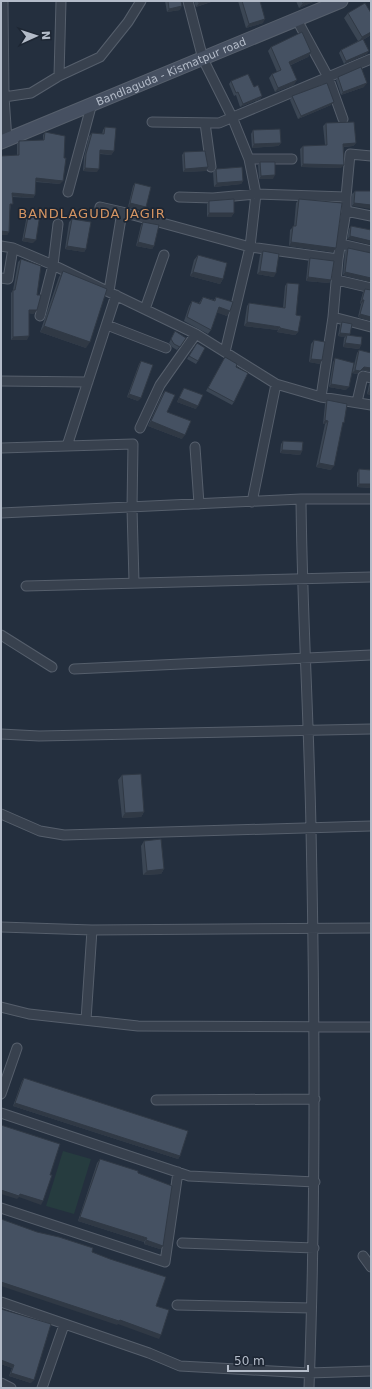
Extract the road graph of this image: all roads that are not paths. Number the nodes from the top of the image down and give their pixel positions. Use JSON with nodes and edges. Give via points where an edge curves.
{"nodes":[{"id":1,"x":3,"y":1,"type":"edge"},
{"id":2,"x":61,"y":1,"type":"edge"},
{"id":3,"x":141,"y":1,"type":"edge"},
{"id":4,"x":188,"y":1,"type":"edge"},
{"id":5,"x":341,"y":1,"type":"edge"},
{"id":6,"x":297,"y":20,"type":"junction"},
{"id":7,"x":203,"y":59,"type":"junction"},
{"id":8,"x":371,"y":59,"type":"edge"},
{"id":9,"x":59,"y":76,"type":"junction"},
{"id":10,"x":328,"y":77,"type":"junction"},
{"id":11,"x":4,"y":97,"type":"junction"},
{"id":12,"x":92,"y":103,"type":"junction"},
{"id":13,"x":232,"y":117,"type":"junction"},
{"id":14,"x":343,"y":119,"type":"dead end"},
{"id":15,"x":152,"y":122,"type":"dead end"},
{"id":16,"x":205,"y":123,"type":"junction"},
{"id":17,"x":4,"y":141,"type":"edge"},
{"id":18,"x":371,"y":156,"type":"edge"},
{"id":19,"x":249,"y":159,"type":"junction"},
{"id":20,"x":292,"y":159,"type":"dead end"},
{"id":21,"x":211,"y":167,"type":"dead end"},
{"id":22,"x":68,"y":192,"type":"dead end"},
{"id":23,"x":256,"y":194,"type":"junction"},
{"id":24,"x":179,"y":197,"type":"dead end"},
{"id":25,"x":346,"y":197,"type":"junction"},
{"id":26,"x":100,"y":207,"type":"dead end"},
{"id":27,"x":346,"y":211,"type":"junction"},
{"id":28,"x":122,"y":212,"type":"junction"},
{"id":29,"x":371,"y":216,"type":"edge"},
{"id":30,"x":58,"y":224,"type":"dead end"},
{"id":31,"x":341,"y":244,"type":"junction"},
{"id":32,"x":1,"y":246,"type":"edge"},
{"id":33,"x":250,"y":247,"type":"junction"},
{"id":34,"x":13,"y":248,"type":"junction"},
{"id":35,"x":371,"y":251,"type":"edge"},
{"id":36,"x":164,"y":255,"type":"dead end"},
{"id":37,"x":338,"y":258,"type":"junction"},
{"id":38,"x":53,"y":265,"type":"junction"},
{"id":39,"x":1,"y":278,"type":"edge"},
{"id":40,"x":337,"y":280,"type":"junction"},
{"id":41,"x":371,"y":288,"type":"edge"},
{"id":42,"x":113,"y":293,"type":"junction"},
{"id":43,"x":145,"y":309,"type":"junction"},
{"id":44,"x":40,"y":316,"type":"dead end"},
{"id":45,"x":333,"y":317,"type":"junction"},
{"id":46,"x":106,"y":325,"type":"junction"},
{"id":47,"x":371,"y":327,"type":"edge"},
{"id":48,"x":196,"y":334,"type":"junction"},
{"id":49,"x":166,"y":348,"type":"dead end"},
{"id":50,"x":225,"y":352,"type":"junction"},
{"id":51,"x":371,"y":378,"type":"edge"},
{"id":52,"x":1,"y":381,"type":"edge"},
{"id":53,"x":88,"y":382,"type":"junction"},
{"id":54,"x":276,"y":384,"type":"junction"},
{"id":55,"x":321,"y":397,"type":"junction"},
{"id":56,"x":357,"y":402,"type":"junction"},
{"id":57,"x":371,"y":405,"type":"edge"},
{"id":58,"x":140,"y":428,"type":"dead end"},
{"id":59,"x":67,"y":446,"type":"junction"},
{"id":60,"x":1,"y":448,"type":"edge"},
{"id":61,"x":195,"y":448,"type":"dead end"},
{"id":62,"x":301,"y":499,"type":"junction"},
{"id":63,"x":371,"y":499,"type":"edge"},
{"id":64,"x":252,"y":502,"type":"junction"},
{"id":65,"x":199,"y":504,"type":"junction"},
{"id":66,"x":132,"y":508,"type":"junction"},
{"id":67,"x":1,"y":513,"type":"edge"},
{"id":68,"x":371,"y":577,"type":"edge"},
{"id":69,"x":302,"y":578,"type":"junction"},
{"id":70,"x":134,"y":582,"type":"junction"},
{"id":71,"x":26,"y":586,"type":"dead end"},
{"id":72,"x":1,"y":634,"type":"edge"},
{"id":73,"x":371,"y":655,"type":"edge"},
{"id":74,"x":305,"y":658,"type":"junction"},
{"id":75,"x":52,"y":667,"type":"dead end"},
{"id":76,"x":74,"y":669,"type":"dead end"},
{"id":77,"x":371,"y":730,"type":"edge"},
{"id":78,"x":309,"y":732,"type":"junction"},
{"id":79,"x":1,"y":734,"type":"edge"},
{"id":80,"x":1,"y":814,"type":"edge"},
{"id":81,"x":371,"y":826,"type":"edge"},
{"id":82,"x":311,"y":829,"type":"junction"},
{"id":83,"x":1,"y":927,"type":"edge"},
{"id":84,"x":313,"y":928,"type":"junction"},
{"id":85,"x":371,"y":928,"type":"edge"},
{"id":86,"x":92,"y":930,"type":"junction"},
{"id":87,"x":1,"y":1007,"type":"edge"},
{"id":88,"x":86,"y":1020,"type":"junction"},
{"id":89,"x":314,"y":1027,"type":"junction"},
{"id":90,"x":371,"y":1027,"type":"edge"},
{"id":91,"x":17,"y":1048,"type":"dead end"},
{"id":92,"x":1,"y":1094,"type":"edge"},
{"id":93,"x":315,"y":1099,"type":"junction"},
{"id":94,"x":156,"y":1100,"type":"dead end"},
{"id":95,"x":1,"y":1113,"type":"edge"},
{"id":96,"x":178,"y":1172,"type":"junction"},
{"id":97,"x":315,"y":1182,"type":"junction"},
{"id":98,"x":1,"y":1208,"type":"edge"},
{"id":99,"x":182,"y":1243,"type":"dead end"},
{"id":100,"x":314,"y":1248,"type":"junction"},
{"id":101,"x":363,"y":1256,"type":"dead end"},
{"id":102,"x":371,"y":1267,"type":"edge"},
{"id":103,"x":1,"y":1302,"type":"edge"},
{"id":104,"x":177,"y":1305,"type":"dead end"},
{"id":105,"x":311,"y":1308,"type":"junction"},
{"id":106,"x":64,"y":1325,"type":"junction"},
{"id":107,"x":371,"y":1371,"type":"edge"},
{"id":108,"x":309,"y":1373,"type":"junction"},
{"id":109,"x":1,"y":1384,"type":"edge"},
{"id":110,"x":11,"y":1388,"type":"edge"},
{"id":111,"x":42,"y":1388,"type":"edge"},
{"id":112,"x":308,"y":1388,"type":"edge"}],
"edges":[{"from":1,"to":11,"type":"street"},
{"from":2,"to":9,"type":"street"},
{"from":3,"to":9,"type":"street","via":[[100,58]]},
{"from":4,"to":7,"type":"street"},
{"from":5,"to":6,"type":"street","name":"Bandlaguda - Kismatpur road"},
{"from":6,"to":7,"type":"street","name":"Bandlaguda - Kismatpur road"},
{"from":6,"to":10,"type":"street"},
{"from":7,"to":12,"type":"street","name":"Bandlaguda - Kismatpur road"},
{"from":7,"to":13,"type":"street"},
{"from":8,"to":10,"type":"street"},
{"from":9,"to":11,"type":"street","via":[[31,93]]},
{"from":10,"to":13,"type":"street"},
{"from":10,"to":14,"type":"street"},
{"from":11,"to":17,"type":"street"},
{"from":12,"to":17,"type":"street","name":"Bandlaguda - Kismatpur road","via":[[47,125]]},
{"from":12,"to":22,"type":"street"},
{"from":13,"to":16,"type":"street","via":[[219,123]]},
{"from":13,"to":19,"type":"street"},
{"from":15,"to":16,"type":"street"},
{"from":16,"to":21,"type":"street"},
{"from":18,"to":25,"type":"street","via":[[350,154]]},
{"from":19,"to":20,"type":"street"},
{"from":19,"to":23,"type":"street"},
{"from":23,"to":24,"type":"street","via":[[213,198]]},
{"from":23,"to":25,"type":"street"},
{"from":23,"to":33,"type":"street"},
{"from":25,"to":27,"type":"street"},
{"from":26,"to":28,"type":"street"},
{"from":27,"to":29,"type":"street"},
{"from":27,"to":31,"type":"street"},
{"from":28,"to":33,"type":"street"},
{"from":28,"to":42,"type":"street"},
{"from":30,"to":38,"type":"street"},
{"from":31,"to":35,"type":"street"},
{"from":31,"to":37,"type":"street"},
{"from":32,"to":34,"type":"street"},
{"from":33,"to":37,"type":"street"},
{"from":33,"to":50,"type":"street"},
{"from":34,"to":38,"type":"street"},
{"from":34,"to":39,"type":"street","via":[[8,278]]},
{"from":36,"to":43,"type":"street"},
{"from":37,"to":40,"type":"street"},
{"from":38,"to":42,"type":"street"},
{"from":38,"to":44,"type":"street"},
{"from":40,"to":41,"type":"street"},
{"from":40,"to":45,"type":"street"},
{"from":42,"to":43,"type":"street"},
{"from":42,"to":46,"type":"street"},
{"from":43,"to":48,"type":"street"},
{"from":45,"to":47,"type":"street"},
{"from":45,"to":55,"type":"street"},
{"from":46,"to":49,"type":"street"},
{"from":46,"to":53,"type":"street"},
{"from":48,"to":50,"type":"street"},
{"from":48,"to":58,"type":"street","via":[[160,385]]},
{"from":50,"to":54,"type":"street"},
{"from":51,"to":56,"type":"street","via":[[363,376]]},
{"from":52,"to":53,"type":"street"},
{"from":53,"to":59,"type":"street"},
{"from":54,"to":55,"type":"street"},
{"from":54,"to":64,"type":"street"},
{"from":55,"to":56,"type":"street"},
{"from":56,"to":57,"type":"street"},
{"from":59,"to":60,"type":"street"},
{"from":59,"to":66,"type":"street","via":[[133,444]]},
{"from":61,"to":65,"type":"street"},
{"from":62,"to":63,"type":"street"},
{"from":62,"to":64,"type":"street"},
{"from":62,"to":69,"type":"street"},
{"from":64,"to":65,"type":"street"},
{"from":65,"to":66,"type":"street"},
{"from":66,"to":67,"type":"street"},
{"from":66,"to":70,"type":"street"},
{"from":68,"to":69,"type":"street"},
{"from":69,"to":70,"type":"street"},
{"from":69,"to":74,"type":"street"},
{"from":70,"to":71,"type":"street"},
{"from":72,"to":75,"type":"street"},
{"from":73,"to":74,"type":"street"},
{"from":74,"to":76,"type":"street"},
{"from":74,"to":78,"type":"street"},
{"from":77,"to":78,"type":"street"},
{"from":78,"to":79,"type":"street","via":[[39,736]]},
{"from":78,"to":82,"type":"street"},
{"from":80,"to":82,"type":"street","via":[[40,831],[64,835]]},
{"from":81,"to":82,"type":"street"},
{"from":82,"to":84,"type":"street"},
{"from":83,"to":86,"type":"street"},
{"from":84,"to":85,"type":"street"},
{"from":84,"to":86,"type":"street"},
{"from":84,"to":89,"type":"street"},
{"from":86,"to":88,"type":"street"},
{"from":87,"to":88,"type":"street","via":[[29,1014]]},
{"from":88,"to":89,"type":"street","via":[[138,1026]]},
{"from":89,"to":90,"type":"street"},
{"from":89,"to":93,"type":"street"},
{"from":91,"to":92,"type":"street"},
{"from":93,"to":94,"type":"street"},
{"from":93,"to":97,"type":"street"},
{"from":95,"to":96,"type":"street"},
{"from":96,"to":97,"type":"street","via":[[195,1177]]},
{"from":96,"to":98,"type":"street","via":[[165,1262]]},
{"from":97,"to":100,"type":"street"},
{"from":99,"to":100,"type":"street"},
{"from":100,"to":105,"type":"street"},
{"from":101,"to":102,"type":"street"},
{"from":103,"to":106,"type":"street"},
{"from":104,"to":105,"type":"street"},
{"from":105,"to":108,"type":"street"},
{"from":106,"to":108,"type":"street","via":[[180,1366]]},
{"from":106,"to":111,"type":"street"},
{"from":107,"to":108,"type":"street"},
{"from":108,"to":112,"type":"street"},
{"from":109,"to":110,"type":"street"}]}
